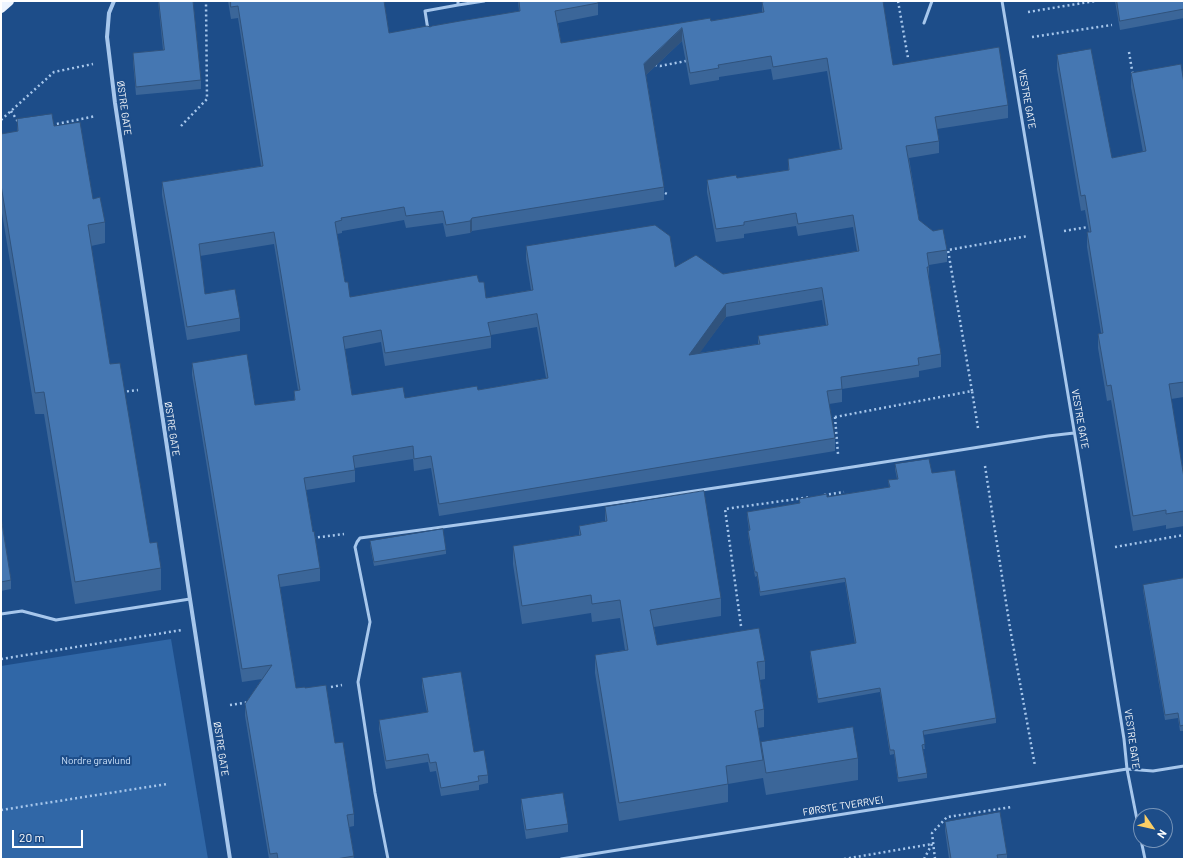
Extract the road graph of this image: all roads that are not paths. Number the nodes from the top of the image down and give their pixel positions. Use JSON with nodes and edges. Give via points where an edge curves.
{"nodes":[{"id":1,"x":9,"y":1,"type":"edge"},
{"id":2,"x":114,"y":1,"type":"edge"},
{"id":3,"x":458,"y":1,"type":"edge"},
{"id":4,"x":484,"y":1,"type":"edge"},
{"id":5,"x":932,"y":1,"type":"edge"},
{"id":6,"x":1002,"y":1,"type":"edge"},
{"id":7,"x":458,"y":5,"type":"junction"},
{"id":8,"x":1,"y":8,"type":"edge"},
{"id":9,"x":924,"y":24,"type":"dead end"},
{"id":10,"x":429,"y":37,"type":"edge"},
{"id":11,"x":1074,"y":433,"type":"junction"},
{"id":12,"x":190,"y":599,"type":"junction"},
{"id":13,"x":1,"y":614,"type":"edge"},
{"id":14,"x":1184,"y":766,"type":"edge"},
{"id":15,"x":1127,"y":769,"type":"junction"},
{"id":16,"x":1135,"y":808,"type":"edge"},
{"id":17,"x":1143,"y":848,"type":"edge"},
{"id":18,"x":230,"y":859,"type":"edge"},
{"id":19,"x":388,"y":859,"type":"edge"},
{"id":20,"x":561,"y":859,"type":"edge"},
{"id":21,"x":1145,"y":859,"type":"edge"}],
"edges":[{"from":1,"to":8,"type":"main road"},
{"from":2,"to":12,"type":"street","name":"ØSTRE GATE","via":[[109,13],[107,37]]},
{"from":3,"to":7,"type":"lane"},
{"from":4,"to":7,"type":"lane"},
{"from":5,"to":9,"type":"lane"},
{"from":6,"to":11,"type":"lane","name":"VESTRE GATE"},
{"from":7,"to":10,"type":"lane","via":[[425,11]]},
{"from":11,"to":15,"type":"lane","name":"VESTRE GATE"},
{"from":11,"to":19,"type":"lane","via":[[810,474],[360,538],[355,547],[370,622],[358,682]]},
{"from":12,"to":13,"type":"lane","via":[[56,620],[22,611]]},
{"from":12,"to":18,"type":"street","name":"ØSTRE GATE"},
{"from":14,"to":15,"type":"lane","name":"FØRSTE TVERRVEI","via":[[1154,771]]},
{"from":15,"to":16,"type":"lane","name":"VESTRE GATE"},
{"from":15,"to":20,"type":"lane","name":"FØRSTE TVERRVEI"},
{"from":17,"to":21,"type":"lane","name":"VESTRE GATE"}]}
